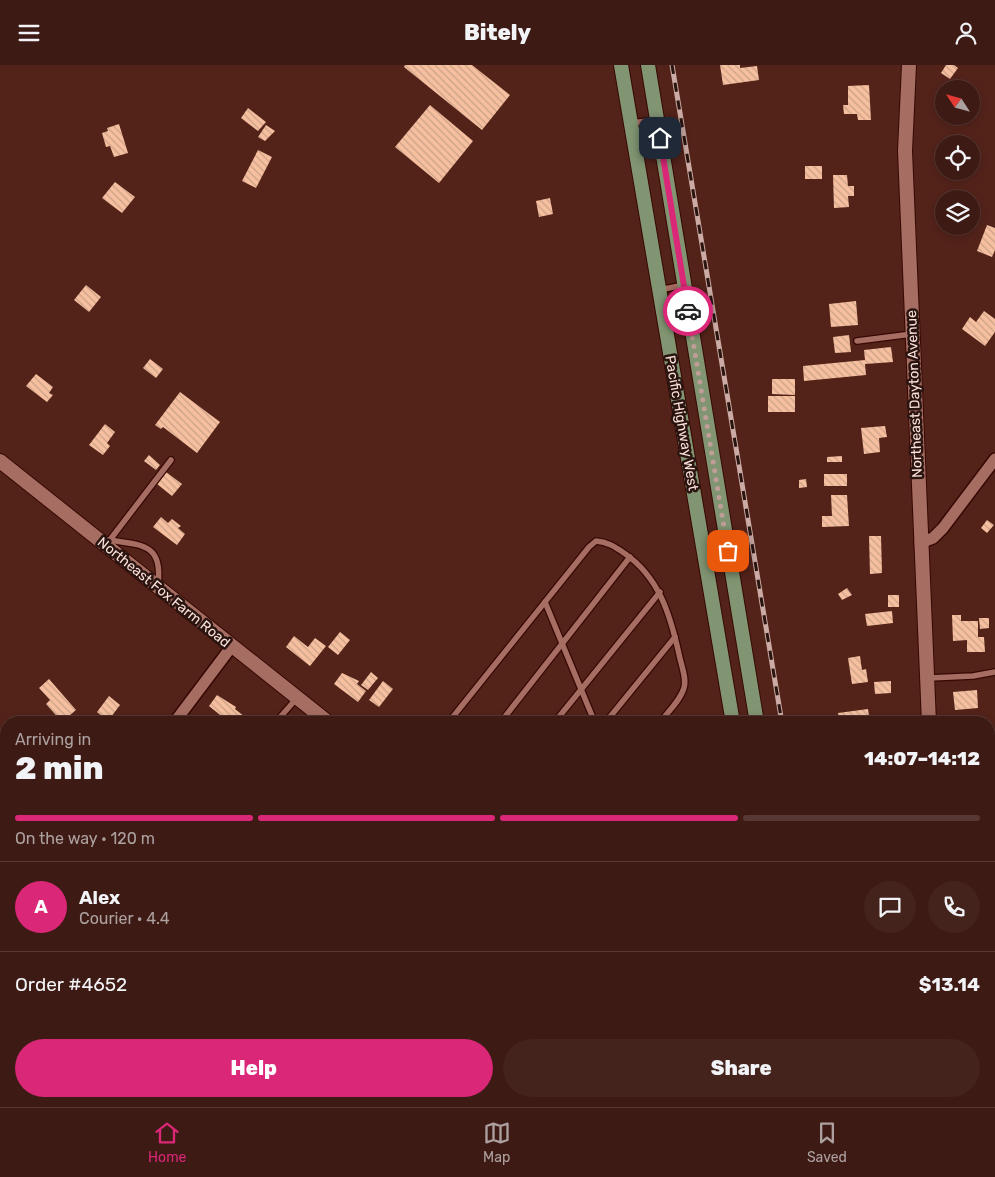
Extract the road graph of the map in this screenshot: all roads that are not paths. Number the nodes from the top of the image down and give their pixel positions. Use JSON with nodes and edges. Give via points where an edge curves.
{"nodes":[{"id":1,"x":621,"y":65,"type":"edge"},
{"id":2,"x":648,"y":65,"type":"edge"},
{"id":3,"x":909,"y":65,"type":"edge"},
{"id":4,"x":657,"y":120,"type":"junction"},
{"id":5,"x":631,"y":123,"type":"junction"},
{"id":6,"x":684,"y":285,"type":"junction"},
{"id":7,"x":659,"y":290,"type":"junction"},
{"id":8,"x":912,"y":334,"type":"junction"},
{"id":9,"x":857,"y":341,"type":"dead end"},
{"id":10,"x":995,"y":459,"type":"edge"},
{"id":11,"x":171,"y":460,"type":"dead end"},
{"id":12,"x":0,"y":461,"type":"edge"},
{"id":13,"x":108,"y":543,"type":"junction"},
{"id":14,"x":920,"y":543,"type":"junction"},
{"id":15,"x":630,"y":557,"type":"junction"},
{"id":16,"x":158,"y":586,"type":"junction"},
{"id":17,"x":660,"y":592,"type":"junction"},
{"id":18,"x":545,"y":602,"type":"junction"},
{"id":19,"x":675,"y":637,"type":"junction"},
{"id":20,"x":563,"y":643,"type":"junction"},
{"id":21,"x":232,"y":646,"type":"junction"},
{"id":22,"x":995,"y":672,"type":"edge"},
{"id":23,"x":926,"y":678,"type":"junction"},
{"id":24,"x":582,"y":688,"type":"junction"},
{"id":25,"x":298,"y":698,"type":"junction"},
{"id":26,"x":179,"y":716,"type":"edge"},
{"id":27,"x":281,"y":716,"type":"edge"},
{"id":28,"x":320,"y":716,"type":"edge"},
{"id":29,"x":454,"y":716,"type":"edge"},
{"id":30,"x":506,"y":716,"type":"edge"},
{"id":31,"x":560,"y":716,"type":"edge"},
{"id":32,"x":592,"y":716,"type":"edge"},
{"id":33,"x":610,"y":716,"type":"edge"},
{"id":34,"x":665,"y":716,"type":"edge"},
{"id":35,"x":732,"y":716,"type":"edge"},
{"id":36,"x":756,"y":716,"type":"edge"},
{"id":37,"x":929,"y":716,"type":"edge"}],
"edges":[{"from":1,"to":5,"type":"main road","name":"Pacific Highway West"},
{"from":2,"to":4,"type":"main road","name":"Pacific Highway West"},
{"from":3,"to":8,"type":"street","name":"Northeast Dayton Avenue","via":[[906,151]]},
{"from":4,"to":5,"type":"lane"},
{"from":4,"to":6,"type":"main road","name":"Pacific Highway West"},
{"from":5,"to":7,"type":"main road","name":"Pacific Highway West"},
{"from":6,"to":7,"type":"lane"},
{"from":6,"to":36,"type":"main road","name":"Pacific Highway West"},
{"from":7,"to":35,"type":"main road","name":"Pacific Highway West"},
{"from":8,"to":9,"type":"lane"},
{"from":8,"to":14,"type":"street","name":"Northeast Dayton Avenue"},
{"from":10,"to":14,"type":"street","via":[[943,528],[933,538]]},
{"from":11,"to":13,"type":"lane"},
{"from":12,"to":13,"type":"street","name":"Northeast Fox Farm Road"},
{"from":13,"to":16,"type":"street","name":"Northeast Fox Farm Road"},
{"from":13,"to":16,"type":"lane","via":[[148,547],[155,554],[160,570]]},
{"from":14,"to":23,"type":"street","name":"Northeast Dayton Avenue"},
{"from":15,"to":17,"type":"lane","via":[[646,571]]},
{"from":15,"to":18,"type":"lane","via":[[606,542],[596,541]]},
{"from":15,"to":20,"type":"lane"},
{"from":16,"to":21,"type":"street","name":"Northeast Fox Farm Road"},
{"from":17,"to":19,"type":"lane"},
{"from":17,"to":24,"type":"lane"},
{"from":18,"to":20,"type":"lane"},
{"from":18,"to":29,"type":"lane"},
{"from":19,"to":33,"type":"lane"},
{"from":19,"to":34,"type":"lane","via":[[684,687]]},
{"from":20,"to":24,"type":"lane"},
{"from":20,"to":30,"type":"lane"},
{"from":21,"to":25,"type":"street","name":"Northeast Fox Farm Road"},
{"from":21,"to":26,"type":"street"},
{"from":22,"to":23,"type":"lane"},
{"from":23,"to":37,"type":"street","name":"Northeast Dayton Avenue"},
{"from":24,"to":31,"type":"lane"},
{"from":24,"to":32,"type":"lane"},
{"from":25,"to":27,"type":"lane"},
{"from":25,"to":28,"type":"street","name":"Northeast Fox Farm Road"}]}
